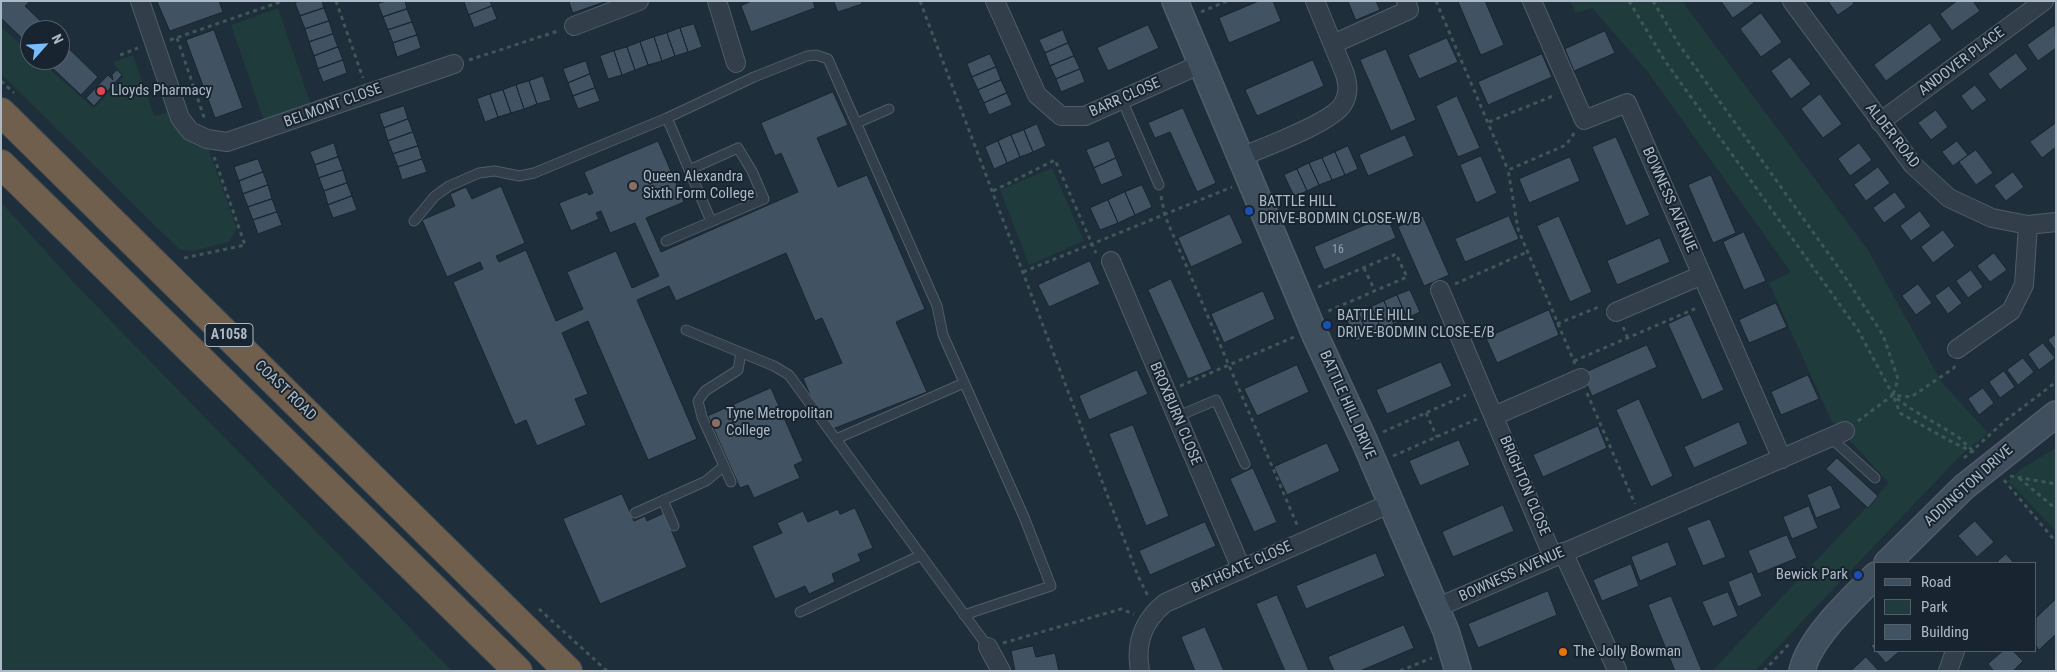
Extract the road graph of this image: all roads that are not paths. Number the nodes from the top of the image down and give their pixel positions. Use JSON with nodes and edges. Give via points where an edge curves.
{"nodes":[{"id":1,"x":140,"y":1,"type":"edge"},
{"id":2,"x":639,"y":1,"type":"edge"},
{"id":3,"x":717,"y":1,"type":"edge"},
{"id":4,"x":994,"y":1,"type":"edge"},
{"id":5,"x":1315,"y":1,"type":"edge"},
{"id":6,"x":1406,"y":1,"type":"edge"},
{"id":7,"x":1532,"y":1,"type":"edge"},
{"id":8,"x":1792,"y":1,"type":"edge"},
{"id":9,"x":2044,"y":1,"type":"edge"},
{"id":10,"x":1178,"y":10,"type":"edge"},
{"id":11,"x":574,"y":26,"type":"road end"},
{"id":12,"x":1333,"y":44,"type":"junction"},
{"id":13,"x":454,"y":64,"type":"road end"},
{"id":14,"x":1201,"y":64,"type":"junction"},
{"id":15,"x":740,"y":73,"type":"junction"},
{"id":16,"x":1122,"y":100,"type":"junction"},
{"id":17,"x":889,"y":110,"type":"dead end"},
{"id":18,"x":1,"y":112,"type":"edge"},
{"id":19,"x":667,"y":118,"type":"junction"},
{"id":20,"x":1880,"y":122,"type":"junction"},
{"id":21,"x":857,"y":123,"type":"junction"},
{"id":22,"x":1,"y":164,"type":"edge"},
{"id":23,"x":1246,"y":168,"type":"junction"},
{"id":24,"x":689,"y":170,"type":"junction"},
{"id":25,"x":1,"y":183,"type":"edge"},
{"id":26,"x":1159,"y":186,"type":"road end"},
{"id":27,"x":414,"y":221,"type":"dead end"},
{"id":28,"x":711,"y":221,"type":"junction"},
{"id":29,"x":2056,"y":222,"type":"edge"},
{"id":30,"x":2028,"y":225,"type":"junction"},
{"id":31,"x":666,"y":241,"type":"dead end"},
{"id":32,"x":1111,"y":260,"type":"road end"},
{"id":33,"x":1702,"y":274,"type":"junction"},
{"id":34,"x":1440,"y":290,"type":"road end"},
{"id":35,"x":1616,"y":312,"type":"dead end"},
{"id":36,"x":686,"y":330,"type":"dead end"},
{"id":37,"x":1957,"y":349,"type":"road end"},
{"id":38,"x":741,"y":353,"type":"junction"},
{"id":39,"x":1581,"y":378,"type":"road end"},
{"id":40,"x":964,"y":383,"type":"junction"},
{"id":41,"x":2056,"y":414,"type":"edge"},
{"id":42,"x":1489,"y":416,"type":"junction"},
{"id":43,"x":1176,"y":417,"type":"junction"},
{"id":44,"x":1838,"y":434,"type":"joint"},
{"id":45,"x":836,"y":439,"type":"junction"},
{"id":46,"x":289,"y":449,"type":"junction"},
{"id":47,"x":1782,"y":459,"type":"junction"},
{"id":48,"x":1245,"y":464,"type":"dead end"},
{"id":49,"x":724,"y":466,"type":"junction"},
{"id":50,"x":1875,"y":478,"type":"dead end"},
{"id":51,"x":731,"y":482,"type":"dead end"},
{"id":52,"x":663,"y":500,"type":"junction"},
{"id":53,"x":1391,"y":503,"type":"junction"},
{"id":54,"x":635,"y":512,"type":"dead end"},
{"id":55,"x":674,"y":526,"type":"dead end"},
{"id":56,"x":921,"y":555,"type":"junction"},
{"id":57,"x":1558,"y":555,"type":"junction"},
{"id":58,"x":455,"y":560,"type":"junction"},
{"id":59,"x":1888,"y":562,"type":"edge"},
{"id":60,"x":1241,"y":568,"type":"junction"},
{"id":61,"x":1874,"y":577,"type":"edge"},
{"id":62,"x":442,"y":597,"type":"junction"},
{"id":63,"x":1436,"y":608,"type":"junction"},
{"id":64,"x":800,"y":612,"type":"dead end"},
{"id":65,"x":964,"y":614,"type":"junction"},
{"id":66,"x":988,"y":647,"type":"joint"},
{"id":67,"x":1955,"y":652,"type":"edge"},
{"id":68,"x":1456,"y":660,"type":"edge"},
{"id":69,"x":1800,"y":667,"type":"edge"},
{"id":70,"x":1617,"y":670,"type":"edge"},
{"id":71,"x":508,"y":671,"type":"edge"},
{"id":72,"x":518,"y":671,"type":"edge"},
{"id":73,"x":568,"y":671,"type":"edge"},
{"id":74,"x":585,"y":671,"type":"edge"},
{"id":75,"x":1001,"y":671,"type":"edge"},
{"id":76,"x":1140,"y":671,"type":"edge"},
{"id":77,"x":1948,"y":671,"type":"edge"}],
"edges":[{"from":1,"to":13,"type":"street","name":"BELMONT CLOSE","via":[[180,118],[190,131],[211,141],[228,142]]},
{"from":2,"to":11,"type":"street"},
{"from":3,"to":15,"type":"street"},
{"from":4,"to":16,"type":"street","name":"BARR CLOSE","via":[[1037,95],[1060,116],[1085,116]]},
{"from":5,"to":12,"type":"street"},
{"from":6,"to":12,"type":"street","via":[[1409,10]]},
{"from":7,"to":33,"type":"street","name":"BOWNESS AVENUE","via":[[1584,120],[1626,102]]},
{"from":8,"to":20,"type":"street","name":"ALDER ROAD"},
{"from":9,"to":20,"type":"street","name":"ANDOVER PLACE"},
{"from":10,"to":14,"type":"street","name":"BATTLE HILL DRIVE"},
{"from":12,"to":23,"type":"street","via":[[1348,86],[1343,104],[1328,118]]},
{"from":14,"to":16,"type":"street","name":"BARR CLOSE"},
{"from":14,"to":23,"type":"street","name":"BATTLE HILL DRIVE"},
{"from":15,"to":19,"type":"lane"},
{"from":15,"to":21,"type":"lane","via":[[807,56],[823,56],[836,73]]},
{"from":16,"to":26,"type":"lane"},
{"from":17,"to":21,"type":"lane"},
{"from":18,"to":58,"type":"highway","name":"COAST ROAD","number":"A1058"},
{"from":19,"to":24,"type":"lane"},
{"from":19,"to":27,"type":"lane","via":[[534,173],[519,176],[495,171],[449,186],[435,196]]},
{"from":20,"to":30,"type":"street","name":"ALDER ROAD","via":[[1913,165],[1950,198],[1992,218]]},
{"from":21,"to":40,"type":"lane","via":[[936,306],[943,335]]},
{"from":22,"to":46,"type":"highway","number":"A1058"},
{"from":23,"to":53,"type":"street","name":"BATTLE HILL DRIVE","via":[[1298,295]]},
{"from":24,"to":28,"type":"lane"},
{"from":24,"to":28,"type":"lane","via":[[738,148],[752,171],[764,199]]},
{"from":25,"to":46,"type":"highway"},
{"from":28,"to":31,"type":"lane"},
{"from":29,"to":30,"type":"street","name":"ALDER ROAD"},
{"from":30,"to":37,"type":"street","via":[[2024,285],[2011,311]]},
{"from":32,"to":43,"type":"street","name":"BROXBURN CLOSE"},
{"from":33,"to":35,"type":"street"},
{"from":33,"to":47,"type":"street","name":"BOWNESS AVENUE"},
{"from":34,"to":42,"type":"street","name":"BRIGHTON CLOSE"},
{"from":36,"to":38,"type":"lane"},
{"from":38,"to":45,"type":"lane","via":[[789,375]]},
{"from":38,"to":49,"type":"lane","via":[[738,370],[705,391],[698,401]]},
{"from":39,"to":42,"type":"street"},
{"from":40,"to":45,"type":"lane"},
{"from":40,"to":65,"type":"lane","via":[[1052,586]]},
{"from":41,"to":59,"type":"street","name":"ADDINGTON DRIVE","via":[[1981,457],[1929,520]]},
{"from":42,"to":57,"type":"street","name":"BRIGHTON CLOSE"},
{"from":43,"to":48,"type":"lane","via":[[1216,400]]},
{"from":43,"to":60,"type":"street","name":"BROXBURN CLOSE"},
{"from":44,"to":47,"type":"street","name":"BOWNESS AVENUE"},
{"from":44,"to":50,"type":"lane"},
{"from":45,"to":56,"type":"lane"},
{"from":46,"to":62,"type":"highway","number":"A1058"},
{"from":47,"to":57,"type":"street","name":"BOWNESS AVENUE"},
{"from":49,"to":51,"type":"lane"},
{"from":49,"to":52,"type":"lane","via":[[706,481]]},
{"from":52,"to":54,"type":"lane"},
{"from":52,"to":55,"type":"lane"},
{"from":53,"to":60,"type":"street","name":"BATHGATE CLOSE"},
{"from":53,"to":63,"type":"street","name":"BATTLE HILL DRIVE"},
{"from":56,"to":64,"type":"lane"},
{"from":56,"to":65,"type":"lane"},
{"from":57,"to":63,"type":"street","name":"BOWNESS AVENUE"},
{"from":57,"to":70,"type":"street","name":"BRIGHTON CLOSE"},
{"from":58,"to":73,"type":"highway","name":"COAST ROAD","number":"A1058"},
{"from":58,"to":74,"type":"highway"},
{"from":60,"to":76,"type":"street","name":"BATHGATE CLOSE","via":[[1174,597],[1152,615],[1139,640]]},
{"from":61,"to":69,"type":"street","via":[[1819,636]]},
{"from":62,"to":71,"type":"highway"},
{"from":62,"to":72,"type":"highway","number":"A1058"},
{"from":63,"to":68,"type":"street","name":"BATTLE HILL DRIVE"},
{"from":65,"to":66,"type":"lane"},
{"from":66,"to":75,"type":"street"},
{"from":67,"to":77,"type":"street"}]}
